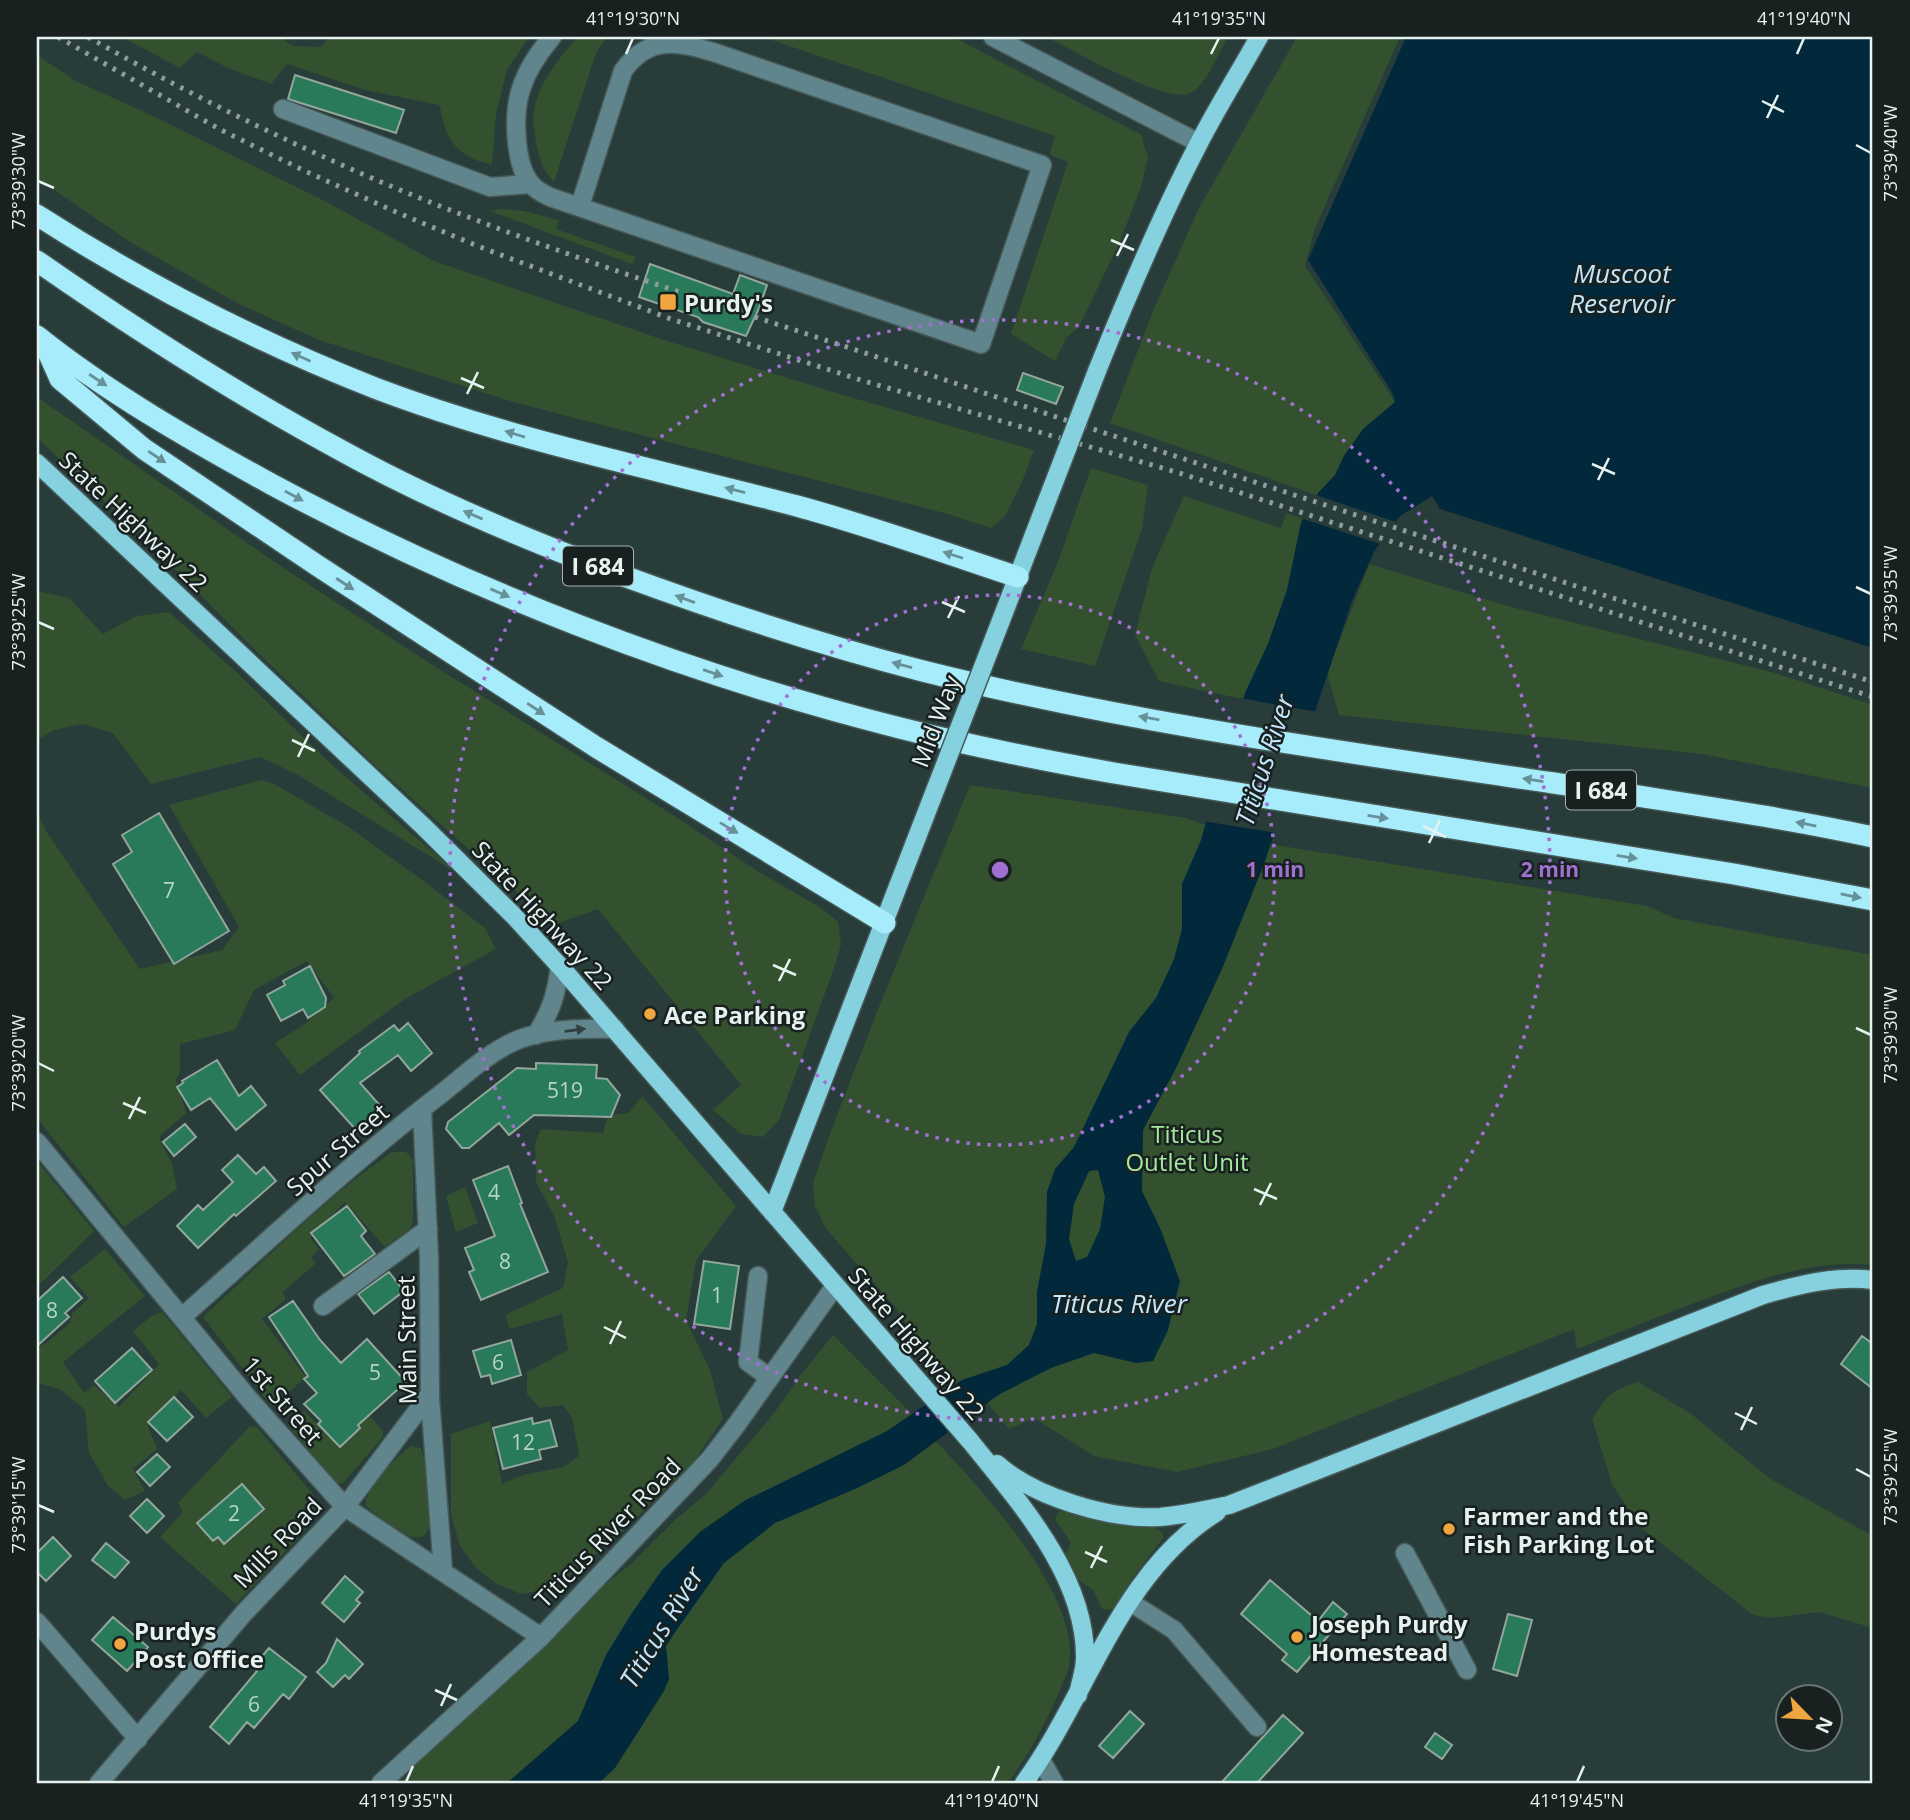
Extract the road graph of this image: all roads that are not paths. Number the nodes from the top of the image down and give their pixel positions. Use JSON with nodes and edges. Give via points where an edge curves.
{"nodes":[{"id":1,"x":552,"y":37,"type":"edge"},
{"id":2,"x":993,"y":37,"type":"edge"},
{"id":3,"x":1259,"y":37,"type":"edge"},
{"id":4,"x":283,"y":109,"type":"dead end"},
{"id":5,"x":1199,"y":143,"type":"junction"},
{"id":6,"x":530,"y":184,"type":"junction"},
{"id":7,"x":580,"y":206,"type":"junction"},
{"id":8,"x":37,"y":215,"type":"edge"},
{"id":9,"x":37,"y":261,"type":"edge"},
{"id":10,"x":40,"y":339,"type":"edge"},
{"id":11,"x":37,"y":463,"type":"edge"},
{"id":12,"x":1018,"y":577,"type":"junction"},
{"id":13,"x":1873,"y":837,"type":"edge"},
{"id":14,"x":1873,"y":900,"type":"edge"},
{"id":15,"x":885,"y":923,"type":"junction"},
{"id":16,"x":560,"y":966,"type":"junction"},
{"id":17,"x":615,"y":1029,"type":"junction"},
{"id":18,"x":536,"y":1035,"type":"junction"},
{"id":19,"x":422,"y":1109,"type":"junction"},
{"id":20,"x":37,"y":1142,"type":"edge"},
{"id":21,"x":772,"y":1212,"type":"junction"},
{"id":22,"x":428,"y":1229,"type":"junction"},
{"id":23,"x":758,"y":1276,"type":"dead end"},
{"id":24,"x":1873,"y":1280,"type":"edge"},
{"id":25,"x":835,"y":1286,"type":"junction"},
{"id":26,"x":323,"y":1306,"type":"dead end"},
{"id":27,"x":182,"y":1317,"type":"junction"},
{"id":28,"x":771,"y":1378,"type":"junction"},
{"id":29,"x":430,"y":1394,"type":"junction"},
{"id":30,"x":971,"y":1442,"type":"junction"},
{"id":31,"x":1229,"y":1505,"type":"junction"},
{"id":32,"x":345,"y":1507,"type":"junction"},
{"id":33,"x":1405,"y":1553,"type":"dead end"},
{"id":34,"x":443,"y":1571,"type":"junction"},
{"id":35,"x":1130,"y":1602,"type":"junction"},
{"id":36,"x":37,"y":1622,"type":"edge"},
{"id":37,"x":541,"y":1637,"type":"junction"},
{"id":38,"x":1467,"y":1670,"type":"dead end"},
{"id":39,"x":1077,"y":1695,"type":"junction"},
{"id":40,"x":1257,"y":1727,"type":"dead end"},
{"id":41,"x":138,"y":1739,"type":"junction"},
{"id":42,"x":1041,"y":1760,"type":"junction"},
{"id":43,"x":99,"y":1783,"type":"edge"},
{"id":44,"x":381,"y":1783,"type":"edge"},
{"id":45,"x":1024,"y":1783,"type":"edge"},
{"id":46,"x":1054,"y":1783,"type":"edge"}],
"edges":[{"from":1,"to":6,"type":"street","via":[[529,71],[518,104],[518,154]]},
{"from":2,"to":5,"type":"street"},
{"from":3,"to":5,"type":"main road","name":"Mid Way"},
{"from":4,"to":6,"type":"street","via":[[490,187]]},
{"from":5,"to":12,"type":"main road","name":"Mid Way","bridge":true,"via":[[1145,255]]},
{"from":6,"to":7,"type":"street","via":[[550,197]]},
{"from":7,"to":7,"type":"street","via":[[981,344],[1042,165],[716,53],[669,43],[641,52],[623,71]]},
{"from":12,"to":8,"type":"highway","one_way":true,"via":[[800,507],[524,436],[376,388],[230,324]]},
{"from":13,"to":9,"type":"highway","number":"I 684","one_way":true,"via":[[1743,812],[1216,730],[917,669],[795,636],[574,557],[456,508],[238,393]]},
{"from":10,"to":14,"type":"highway","number":"I 684","one_way":true,"via":[[204,447],[430,564],[659,655],[777,694],[900,729],[1024,756]]},
{"from":10,"to":15,"type":"highway","one_way":true,"via":[[60,379],[155,457],[596,747]]},
{"from":11,"to":16,"type":"main road","name":"State Highway 22","via":[[424,827]]},
{"from":12,"to":15,"type":"main road","name":"Mid Way","bridge":true},
{"from":15,"to":21,"type":"main road","name":"Mid Way"},
{"from":16,"to":17,"type":"main road","name":"State Highway 22"},
{"from":16,"to":18,"type":"street","via":[[550,1012]]},
{"from":18,"to":17,"type":"street","name":"Spur Street","one_way":true},
{"from":17,"to":21,"type":"main road","name":"State Highway 22"},
{"from":18,"to":19,"type":"street","name":"Spur Street","via":[[492,1054]]},
{"from":19,"to":22,"type":"street","name":"Main Street"},
{"from":19,"to":27,"type":"street","name":"Spur Street"},
{"from":20,"to":27,"type":"street","name":"1st Street"},
{"from":21,"to":25,"type":"main road","name":"State Highway 22"},
{"from":22,"to":26,"type":"street"},
{"from":22,"to":29,"type":"street","name":"Main Street"},
{"from":23,"to":28,"type":"street","via":[[748,1362]]},
{"from":24,"to":31,"type":"main road","via":[[1836,1280],[1763,1294]]},
{"from":25,"to":28,"type":"street","name":"Titicus River Road"},
{"from":25,"to":30,"type":"main road","name":"State Highway 22"},
{"from":27,"to":32,"type":"street","name":"1st Street"},
{"from":28,"to":37,"type":"street","name":"Titicus River Road","via":[[710,1459]]},
{"from":29,"to":32,"type":"street","name":"Mills Road"},
{"from":29,"to":34,"type":"street","name":"Main Street"},
{"from":30,"to":31,"type":"main road","via":[[1030,1486],[1093,1509],[1157,1517]]},
{"from":30,"to":39,"type":"main road","via":[[1042,1535],[1073,1595],[1085,1660]]},
{"from":31,"to":35,"type":"main road","via":[[1174,1547]]},
{"from":32,"to":34,"type":"street","name":"1st Street"},
{"from":32,"to":41,"type":"street","name":"Mills Road","via":[[244,1613]]},
{"from":33,"to":38,"type":"street"},
{"from":34,"to":37,"type":"street","name":"1st Street"},
{"from":35,"to":39,"type":"main road"},
{"from":35,"to":40,"type":"street","via":[[1174,1630]]},
{"from":36,"to":41,"type":"street"},
{"from":37,"to":44,"type":"street","name":"Titicus River Road"},
{"from":39,"to":42,"type":"main road"},
{"from":41,"to":43,"type":"street","name":"Mills Road"},
{"from":42,"to":45,"type":"main road"},
{"from":42,"to":46,"type":"street"}]}
